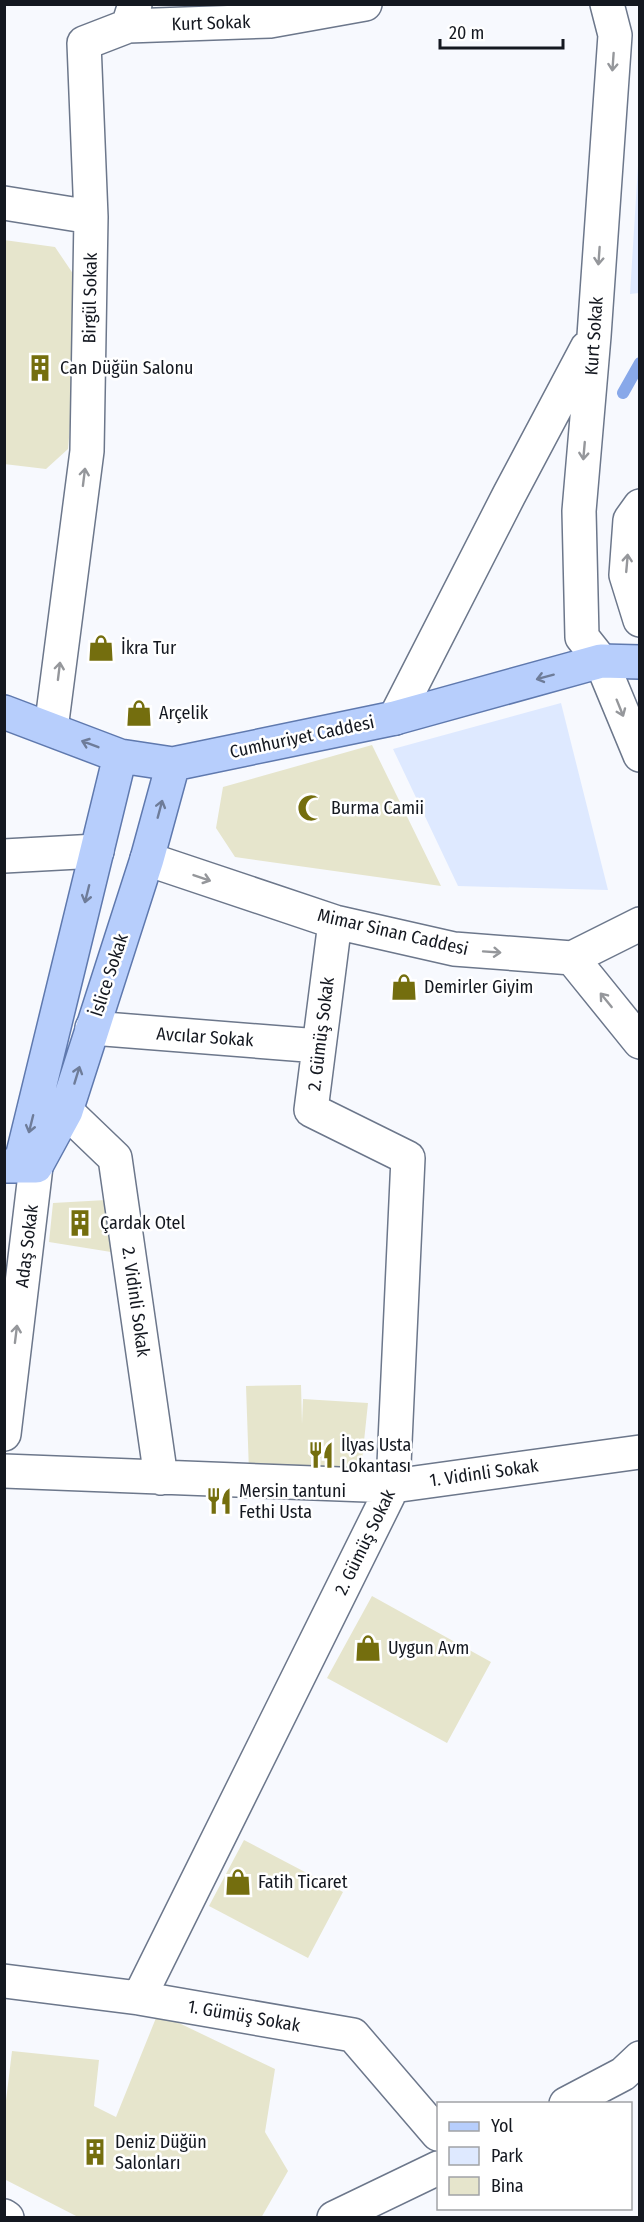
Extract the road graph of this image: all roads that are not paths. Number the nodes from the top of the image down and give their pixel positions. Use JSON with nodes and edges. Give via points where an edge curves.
{"nodes":[{"id":1,"x":365,"y":4,"type":"edge"},
{"id":2,"x":607,"y":4,"type":"edge"},
{"id":3,"x":131,"y":15,"type":"edge"},
{"id":4,"x":4,"y":203,"type":"edge"},
{"id":5,"x":91,"y":217,"type":"junction"},
{"id":6,"x":594,"y":336,"type":"junction"},
{"id":7,"x":579,"y":512,"type":"junction"},
{"id":8,"x":635,"y":513,"type":"edge"},
{"id":9,"x":639,"y":620,"type":"edge"},
{"id":10,"x":601,"y":662,"type":"junction"},
{"id":11,"x":639,"y":662,"type":"edge"},
{"id":12,"x":4,"y":712,"type":"edge"},
{"id":13,"x":395,"y":718,"type":"junction"},
{"id":14,"x":51,"y":729,"type":"junction"},
{"id":15,"x":639,"y":754,"type":"edge"},
{"id":16,"x":120,"y":756,"type":"junction"},
{"id":17,"x":173,"y":764,"type":"junction"},
{"id":18,"x":97,"y":851,"type":"junction"},
{"id":19,"x":4,"y":856,"type":"edge"},
{"id":20,"x":147,"y":859,"type":"junction"},
{"id":21,"x":335,"y":922,"type":"junction"},
{"id":22,"x":639,"y":924,"type":"edge"},
{"id":23,"x":572,"y":957,"type":"junction"},
{"id":24,"x":92,"y":1028,"type":"junction"},
{"id":25,"x":639,"y":1042,"type":"edge"},
{"id":26,"x":319,"y":1046,"type":"junction"},
{"id":27,"x":66,"y":1111,"type":"junction"},
{"id":28,"x":20,"y":1166,"type":"edge"},
{"id":29,"x":4,"y":1434,"type":"edge"},
{"id":30,"x":639,"y":1452,"type":"edge"},
{"id":31,"x":4,"y":1471,"type":"edge"},
{"id":32,"x":161,"y":1478,"type":"junction"},
{"id":33,"x":393,"y":1486,"type":"junction"},
{"id":34,"x":4,"y":1981,"type":"edge"},
{"id":35,"x":139,"y":1998,"type":"junction"},
{"id":36,"x":634,"y":2074,"type":"edge"},
{"id":37,"x":568,"y":2102,"type":"edge"},
{"id":38,"x":437,"y":2133,"type":"edge"},
{"id":39,"x":437,"y":2168,"type":"edge"},
{"id":40,"x":334,"y":2217,"type":"edge"}],
"edges":[{"from":1,"to":3,"type":"street","name":"Kurt Sokak","via":[[270,21]]},
{"from":2,"to":6,"type":"street","name":"Kurt Sokak","one_way":true,"via":[[615,35]]},
{"from":3,"to":5,"type":"street","name":"Birgül Sokak","via":[[84,43]]},
{"from":4,"to":5,"type":"street"},
{"from":14,"to":5,"type":"street","name":"Birgül Sokak","one_way":true,"via":[[87,452]]},
{"from":6,"to":7,"type":"street","name":"Kurt Sokak","one_way":true},
{"from":6,"to":13,"type":"street"},
{"from":7,"to":8,"type":"street"},
{"from":7,"to":10,"type":"street","name":"Kurt Sokak","via":[[582,637]]},
{"from":9,"to":8,"type":"street","one_way":true,"via":[[626,575]]},
{"from":10,"to":11,"type":"main road","name":"Cumhuriyet Caddesi"},
{"from":10,"to":13,"type":"main road","name":"Cumhuriyet Caddesi","one_way":true},
{"from":10,"to":15,"type":"street","name":"Kurt Sokak","one_way":true},
{"from":12,"to":14,"type":"main road","name":"Cumhuriyet Caddesi"},
{"from":13,"to":17,"type":"main road","name":"Cumhuriyet Caddesi"},
{"from":16,"to":14,"type":"main road","name":"Cumhuriyet Caddesi","one_way":true},
{"from":16,"to":17,"type":"main road","name":"Cumhuriyet Caddesi"},
{"from":16,"to":18,"type":"main road","name":"İslice Sokak"},
{"from":20,"to":17,"type":"main road","name":"İslice Sokak","one_way":true},
{"from":18,"to":19,"type":"street"},
{"from":18,"to":20,"type":"main road"},
{"from":18,"to":28,"type":"main road","name":"İslice Sokak","one_way":true},
{"from":20,"to":21,"type":"street","name":"Mimar Sinan Caddesi","one_way":true},
{"from":20,"to":24,"type":"main road","name":"İslice Sokak"},
{"from":21,"to":23,"type":"street","name":"Mimar Sinan Caddesi","one_way":true,"via":[[454,949]]},
{"from":21,"to":26,"type":"street","name":"2. Gümüş Sokak"},
{"from":22,"to":23,"type":"street"},
{"from":25,"to":23,"type":"street","one_way":true},
{"from":24,"to":26,"type":"street","name":"Avcılar Sokak"},
{"from":27,"to":24,"type":"main road","name":"İslice Sokak","one_way":true},
{"from":26,"to":33,"type":"street","name":"2. Gümüş Sokak","via":[[311,1110],[408,1158]]},
{"from":27,"to":28,"type":"main road","name":"İslice Sokak"},
{"from":27,"to":32,"type":"street","name":"2. Vidinli Sokak","via":[[115,1158]]},
{"from":29,"to":28,"type":"street","name":"Adaş Sokak","one_way":true},
{"from":30,"to":33,"type":"street","name":"1. Vidinli Sokak"},
{"from":31,"to":32,"type":"street","name":"1. Vidinli Sokak"},
{"from":32,"to":33,"type":"street","name":"1. Vidinli Sokak"},
{"from":33,"to":35,"type":"street","name":"2. Gümüş Sokak"},
{"from":34,"to":35,"type":"street","name":"1. Gümüş Sokak"},
{"from":35,"to":38,"type":"street","name":"1. Gümüş Sokak","via":[[353,2035]]},
{"from":36,"to":37,"type":"street"},
{"from":39,"to":40,"type":"street"}]}
